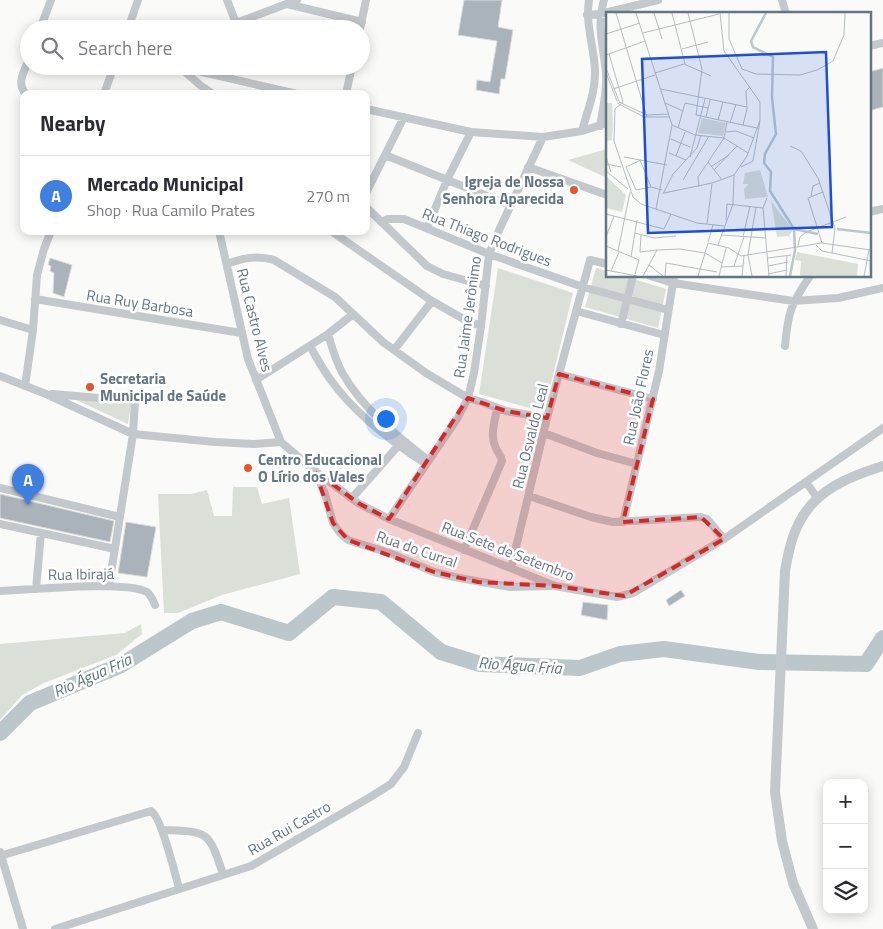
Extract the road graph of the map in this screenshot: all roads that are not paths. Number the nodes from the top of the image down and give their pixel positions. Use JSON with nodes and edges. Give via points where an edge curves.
{"nodes":[{"id":1,"x":51,"y":0,"type":"edge"},
{"id":2,"x":138,"y":0,"type":"edge"},
{"id":3,"x":227,"y":0,"type":"edge"},
{"id":4,"x":298,"y":0,"type":"edge"},
{"id":5,"x":366,"y":0,"type":"edge"},
{"id":6,"x":589,"y":0,"type":"edge"},
{"id":7,"x":604,"y":0,"type":"edge"},
{"id":8,"x":658,"y":0,"type":"edge"},
{"id":9,"x":287,"y":4,"type":"junction"},
{"id":10,"x":608,"y":12,"type":"edge"},
{"id":11,"x":606,"y":13,"type":"edge"},
{"id":12,"x":600,"y":14,"type":"junction"},
{"id":13,"x":587,"y":15,"type":"junction"},
{"id":14,"x":43,"y":20,"type":"edge"},
{"id":15,"x":131,"y":20,"type":"edge"},
{"id":16,"x":233,"y":20,"type":"edge"},
{"id":17,"x":249,"y":20,"type":"edge"},
{"id":18,"x":343,"y":20,"type":"edge"},
{"id":19,"x":362,"y":20,"type":"edge"},
{"id":20,"x":883,"y":42,"type":"edge"},
{"id":21,"x":870,"y":46,"type":"edge"},
{"id":22,"x":23,"y":75,"type":"edge"},
{"id":23,"x":111,"y":75,"type":"edge"},
{"id":24,"x":186,"y":75,"type":"edge"},
{"id":25,"x":214,"y":75,"type":"edge"},
{"id":26,"x":350,"y":75,"type":"edge"},
{"id":27,"x":218,"y":76,"type":"joint"},
{"id":28,"x":23,"y":90,"type":"edge"},
{"id":29,"x":105,"y":90,"type":"edge"},
{"id":30,"x":200,"y":90,"type":"edge"},
{"id":31,"x":279,"y":90,"type":"edge"},
{"id":32,"x":347,"y":90,"type":"edge"},
{"id":33,"x":370,"y":110,"type":"edge"},
{"id":34,"x":404,"y":117,"type":"junction"},
{"id":35,"x":603,"y":124,"type":"edge"},
{"id":36,"x":582,"y":131,"type":"junction"},
{"id":37,"x":471,"y":132,"type":"junction"},
{"id":38,"x":543,"y":137,"type":"junction"},
{"id":39,"x":385,"y":156,"type":"junction"},
{"id":40,"x":528,"y":167,"type":"junction"},
{"id":41,"x":447,"y":180,"type":"junction"},
{"id":42,"x":370,"y":185,"type":"edge"},
{"id":43,"x":606,"y":195,"type":"edge"},
{"id":44,"x":510,"y":205,"type":"junction"},
{"id":45,"x":883,"y":210,"type":"edge"},
{"id":46,"x":370,"y":211,"type":"edge"},
{"id":47,"x":870,"y":212,"type":"edge"},
{"id":48,"x":381,"y":222,"type":"junction"},
{"id":49,"x":426,"y":228,"type":"junction"},
{"id":50,"x":49,"y":235,"type":"edge"},
{"id":51,"x":220,"y":235,"type":"edge"},
{"id":52,"x":337,"y":235,"type":"edge"},
{"id":53,"x":489,"y":254,"type":"junction"},
{"id":54,"x":227,"y":264,"type":"junction"},
{"id":55,"x":606,"y":264,"type":"edge"},
{"id":56,"x":633,"y":278,"type":"edge"},
{"id":57,"x":809,"y":278,"type":"edge"},
{"id":58,"x":673,"y":280,"type":"edge"},
{"id":59,"x":486,"y":286,"type":"junction"},
{"id":60,"x":583,"y":287,"type":"junction"},
{"id":61,"x":883,"y":288,"type":"edge"},
{"id":62,"x":35,"y":299,"type":"junction"},
{"id":63,"x":628,"y":299,"type":"junction"},
{"id":64,"x":432,"y":301,"type":"junction"},
{"id":65,"x":793,"y":301,"type":"junction"},
{"id":66,"x":668,"y":310,"type":"junction"},
{"id":67,"x":576,"y":311,"type":"junction"},
{"id":68,"x":352,"y":315,"type":"junction"},
{"id":69,"x":0,"y":320,"type":"edge"},
{"id":70,"x":622,"y":324,"type":"junction"},
{"id":71,"x":481,"y":326,"type":"junction"},
{"id":72,"x":33,"y":330,"type":"junction"},
{"id":73,"x":241,"y":333,"type":"junction"},
{"id":74,"x":328,"y":334,"type":"junction"},
{"id":75,"x":664,"y":335,"type":"junction"},
{"id":76,"x":310,"y":346,"type":"junction"},
{"id":77,"x":785,"y":346,"type":"dead end"},
{"id":78,"x":394,"y":350,"type":"junction"},
{"id":79,"x":559,"y":374,"type":"junction"},
{"id":80,"x":0,"y":376,"type":"edge"},
{"id":81,"x":256,"y":380,"type":"junction"},
{"id":82,"x":25,"y":386,"type":"junction"},
{"id":83,"x":46,"y":394,"type":"junction"},
{"id":84,"x":468,"y":398,"type":"junction"},
{"id":85,"x":653,"y":398,"type":"junction"},
{"id":86,"x":497,"y":409,"type":"junction"},
{"id":87,"x":547,"y":418,"type":"junction"},
{"id":88,"x":883,"y":428,"type":"edge"},
{"id":89,"x":544,"y":433,"type":"junction"},
{"id":90,"x":133,"y":434,"type":"junction"},
{"id":91,"x":281,"y":442,"type":"junction"},
{"id":92,"x":398,"y":446,"type":"junction"},
{"id":93,"x":427,"y":462,"type":"junction"},
{"id":94,"x":637,"y":464,"type":"junction"},
{"id":95,"x":883,"y":466,"type":"edge"},
{"id":96,"x":315,"y":471,"type":"junction"},
{"id":97,"x":806,"y":482,"type":"junction"},
{"id":98,"x":0,"y":488,"type":"edge"},
{"id":99,"x":529,"y":496,"type":"junction"},
{"id":100,"x":352,"y":498,"type":"junction"},
{"id":101,"x":818,"y":499,"type":"junction"},
{"id":102,"x":120,"y":517,"type":"junction"},
{"id":103,"x":389,"y":519,"type":"junction"},
{"id":104,"x":623,"y":522,"type":"junction"},
{"id":105,"x":0,"y":524,"type":"edge"},
{"id":106,"x":41,"y":533,"type":"junction"},
{"id":107,"x":724,"y":539,"type":"junction"},
{"id":108,"x":114,"y":550,"type":"junction"},
{"id":109,"x":464,"y":550,"type":"junction"},
{"id":110,"x":511,"y":568,"type":"junction"},
{"id":111,"x":109,"y":586,"type":"junction"},
{"id":112,"x":555,"y":586,"type":"junction"},
{"id":113,"x":36,"y":589,"type":"junction"},
{"id":114,"x":0,"y":591,"type":"edge"},
{"id":115,"x":156,"y":605,"type":"dead end"},
{"id":116,"x":418,"y":733,"type":"dead end"},
{"id":117,"x":162,"y":830,"type":"junction"},
{"id":118,"x":0,"y":855,"type":"edge"},
{"id":119,"x":223,"y":874,"type":"junction"},
{"id":120,"x":179,"y":888,"type":"junction"},
{"id":121,"x":23,"y":929,"type":"edge"},
{"id":122,"x":55,"y":929,"type":"edge"},
{"id":123,"x":813,"y":929,"type":"edge"}],
"edges":[{"from":1,"to":14,"type":"street"},
{"from":2,"to":15,"type":"street"},
{"from":3,"to":16,"type":"street"},
{"from":4,"to":9,"type":"street"},
{"from":5,"to":19,"type":"street"},
{"from":6,"to":13,"type":"street"},
{"from":7,"to":12,"type":"street"},
{"from":8,"to":10,"type":"street"},
{"from":9,"to":17,"type":"street"},
{"from":9,"to":18,"type":"street"},
{"from":11,"to":12,"type":"street"},
{"from":12,"to":13,"type":"street"},
{"from":12,"to":35,"type":"street","via":[[606,85]]},
{"from":13,"to":36,"type":"street","via":[[596,72]]},
{"from":20,"to":21,"type":"street"},
{"from":22,"to":28,"type":"street","via":[[20,83]]},
{"from":23,"to":29,"type":"street"},
{"from":24,"to":30,"type":"street"},
{"from":25,"to":27,"type":"street"},
{"from":26,"to":32,"type":"street"},
{"from":27,"to":31,"type":"street"},
{"from":33,"to":34,"type":"street"},
{"from":34,"to":37,"type":"street"},
{"from":34,"to":39,"type":"street"},
{"from":35,"to":36,"type":"street"},
{"from":36,"to":38,"type":"street"},
{"from":37,"to":38,"type":"street"},
{"from":37,"to":41,"type":"street"},
{"from":38,"to":40,"type":"street","name":"Rua Jaime Jerônimo"},
{"from":39,"to":41,"type":"street"},
{"from":39,"to":42,"type":"street"},
{"from":40,"to":43,"type":"street"},
{"from":40,"to":44,"type":"street","name":"Rua Jaime Jerônimo"},
{"from":41,"to":44,"type":"street"},
{"from":41,"to":49,"type":"street"},
{"from":44,"to":53,"type":"street","name":"Rua Jaime Jerônimo"},
{"from":45,"to":47,"type":"street"},
{"from":46,"to":48,"type":"street"},
{"from":48,"to":49,"type":"street","name":"Rua Thiago Rodrigues","via":[[397,218]]},
{"from":48,"to":59,"type":"street","via":[[427,266]]},
{"from":49,"to":53,"type":"street","name":"Rua Thiago Rodrigues"},
{"from":50,"to":62,"type":"street","via":[[37,275]]},
{"from":51,"to":54,"type":"street","name":"Rua Castro Alves"},
{"from":52,"to":64,"type":"street"},
{"from":53,"to":59,"type":"street","name":"Rua Jaime Jerônimo"},
{"from":53,"to":60,"type":"street","name":"Rua Thiago Rodrigues"},
{"from":54,"to":68,"type":"street","via":[[252,257],[274,260],[334,297]]},
{"from":54,"to":73,"type":"street","name":"Rua Castro Alves"},
{"from":55,"to":60,"type":"street","name":"Rua Osvaldo Leal","via":[[590,260]]},
{"from":56,"to":63,"type":"street"},
{"from":57,"to":65,"type":"street"},
{"from":58,"to":65,"type":"street"},
{"from":58,"to":66,"type":"street","name":"Rua João Flores"},
{"from":59,"to":71,"type":"street","name":"Rua Jaime Jerônimo"},
{"from":60,"to":63,"type":"street","name":"Rua Thiago Rodrigues"},
{"from":60,"to":67,"type":"street","name":"Rua Osvaldo Leal"},
{"from":61,"to":65,"type":"street","via":[[838,298]]},
{"from":62,"to":72,"type":"street"},
{"from":62,"to":73,"type":"street","name":"Rua Ruy Barbosa"},
{"from":63,"to":66,"type":"street","name":"Rua Thiago Rodrigues"},
{"from":63,"to":70,"type":"street"},
{"from":64,"to":71,"type":"street"},
{"from":64,"to":78,"type":"street"},
{"from":65,"to":77,"type":"street","via":[[786,326]]},
{"from":66,"to":75,"type":"street","name":"Rua João Flores"},
{"from":67,"to":70,"type":"street"},
{"from":67,"to":79,"type":"street","name":"Rua Osvaldo Leal"},
{"from":68,"to":74,"type":"street"},
{"from":68,"to":78,"type":"street"},
{"from":69,"to":72,"type":"street"},
{"from":70,"to":75,"type":"street"},
{"from":71,"to":84,"type":"street","name":"Rua Jaime Jerônimo"},
{"from":72,"to":82,"type":"street"},
{"from":73,"to":81,"type":"street","name":"Rua Castro Alves"},
{"from":74,"to":76,"type":"street"},
{"from":74,"to":93,"type":"street","via":[[342,372],[356,392],[379,419]]},
{"from":75,"to":85,"type":"street","name":"Rua João Flores"},
{"from":76,"to":81,"type":"street"},
{"from":76,"to":92,"type":"street","via":[[329,378],[351,404]]},
{"from":78,"to":84,"type":"street"},
{"from":79,"to":85,"type":"street"},
{"from":79,"to":87,"type":"street","name":"Rua Osvaldo Leal"},
{"from":80,"to":82,"type":"street"},
{"from":81,"to":91,"type":"street","name":"Rua Castro Alves"},
{"from":82,"to":83,"type":"street"},
{"from":83,"to":90,"type":"street"},
{"from":83,"to":90,"type":"street","via":[[136,401]]},
{"from":84,"to":86,"type":"street"},
{"from":84,"to":93,"type":"street","name":"Rua Jaime Jerônimo"},
{"from":85,"to":94,"type":"street","name":"Rua João Flores"},
{"from":86,"to":87,"type":"street"},
{"from":86,"to":109,"type":"street","via":[[493,438],[502,461]]},
{"from":87,"to":89,"type":"street","name":"Rua Osvaldo Leal"},
{"from":88,"to":97,"type":"street","name":"Rua Sete de Setembro"},
{"from":89,"to":94,"type":"street"},
{"from":89,"to":99,"type":"street","name":"Rua Osvaldo Leal"},
{"from":90,"to":91,"type":"street","via":[[215,442]]},
{"from":90,"to":102,"type":"street"},
{"from":91,"to":96,"type":"street","name":"Rua Sete de Setembro"},
{"from":92,"to":93,"type":"street"},
{"from":92,"to":100,"type":"street"},
{"from":93,"to":103,"type":"street","name":"Rua Jaime Jerônimo"},
{"from":94,"to":104,"type":"street","name":"Rua João Flores"},
{"from":95,"to":101,"type":"street","via":[[840,483]]},
{"from":96,"to":100,"type":"street","name":"Rua Sete de Setembro"},
{"from":96,"to":112,"type":"street","name":"Rua do Curral","via":[[334,523],[348,540],[454,577],[510,586]]},
{"from":97,"to":101,"type":"street"},
{"from":97,"to":107,"type":"street","name":"Rua Sete de Setembro"},
{"from":98,"to":102,"type":"street"},
{"from":99,"to":104,"type":"street","via":[[591,517]]},
{"from":99,"to":110,"type":"street","name":"Rua Osvaldo Leal"},
{"from":100,"to":103,"type":"street","name":"Rua Sete de Setembro"},
{"from":101,"to":123,"type":"street","via":[[805,512],[793,536],[785,571],[775,792],[782,841],[793,883]]},
{"from":102,"to":108,"type":"street"},
{"from":103,"to":109,"type":"street","name":"Rua Sete de Setembro"},
{"from":104,"to":107,"type":"street","via":[[701,517],[707,519]]},
{"from":105,"to":106,"type":"street"},
{"from":106,"to":108,"type":"street"},
{"from":106,"to":113,"type":"street"},
{"from":107,"to":112,"type":"street","name":"Rua Sete de Setembro","via":[[645,588],[624,596]]},
{"from":108,"to":111,"type":"street"},
{"from":109,"to":110,"type":"street","name":"Rua Sete de Setembro"},
{"from":110,"to":112,"type":"street","name":"Rua Sete de Setembro"},
{"from":111,"to":113,"type":"street","name":"Rua Ibirajá"},
{"from":111,"to":115,"type":"street","name":"Rua Ibirajá","via":[[147,592]]},
{"from":113,"to":114,"type":"street","name":"Rua Ibirajá"},
{"from":116,"to":119,"type":"street","name":"Rua Rui Castro","via":[[404,767],[391,784],[257,863]]},
{"from":117,"to":118,"type":"street","via":[[154,813],[147,811]]},
{"from":117,"to":119,"type":"street","via":[[193,831],[209,838]]},
{"from":117,"to":120,"type":"street"},
{"from":118,"to":121,"type":"street"},
{"from":119,"to":120,"type":"street","name":"Rua Rui Castro"},
{"from":120,"to":122,"type":"street","name":"Rua Rui Castro"}]}
